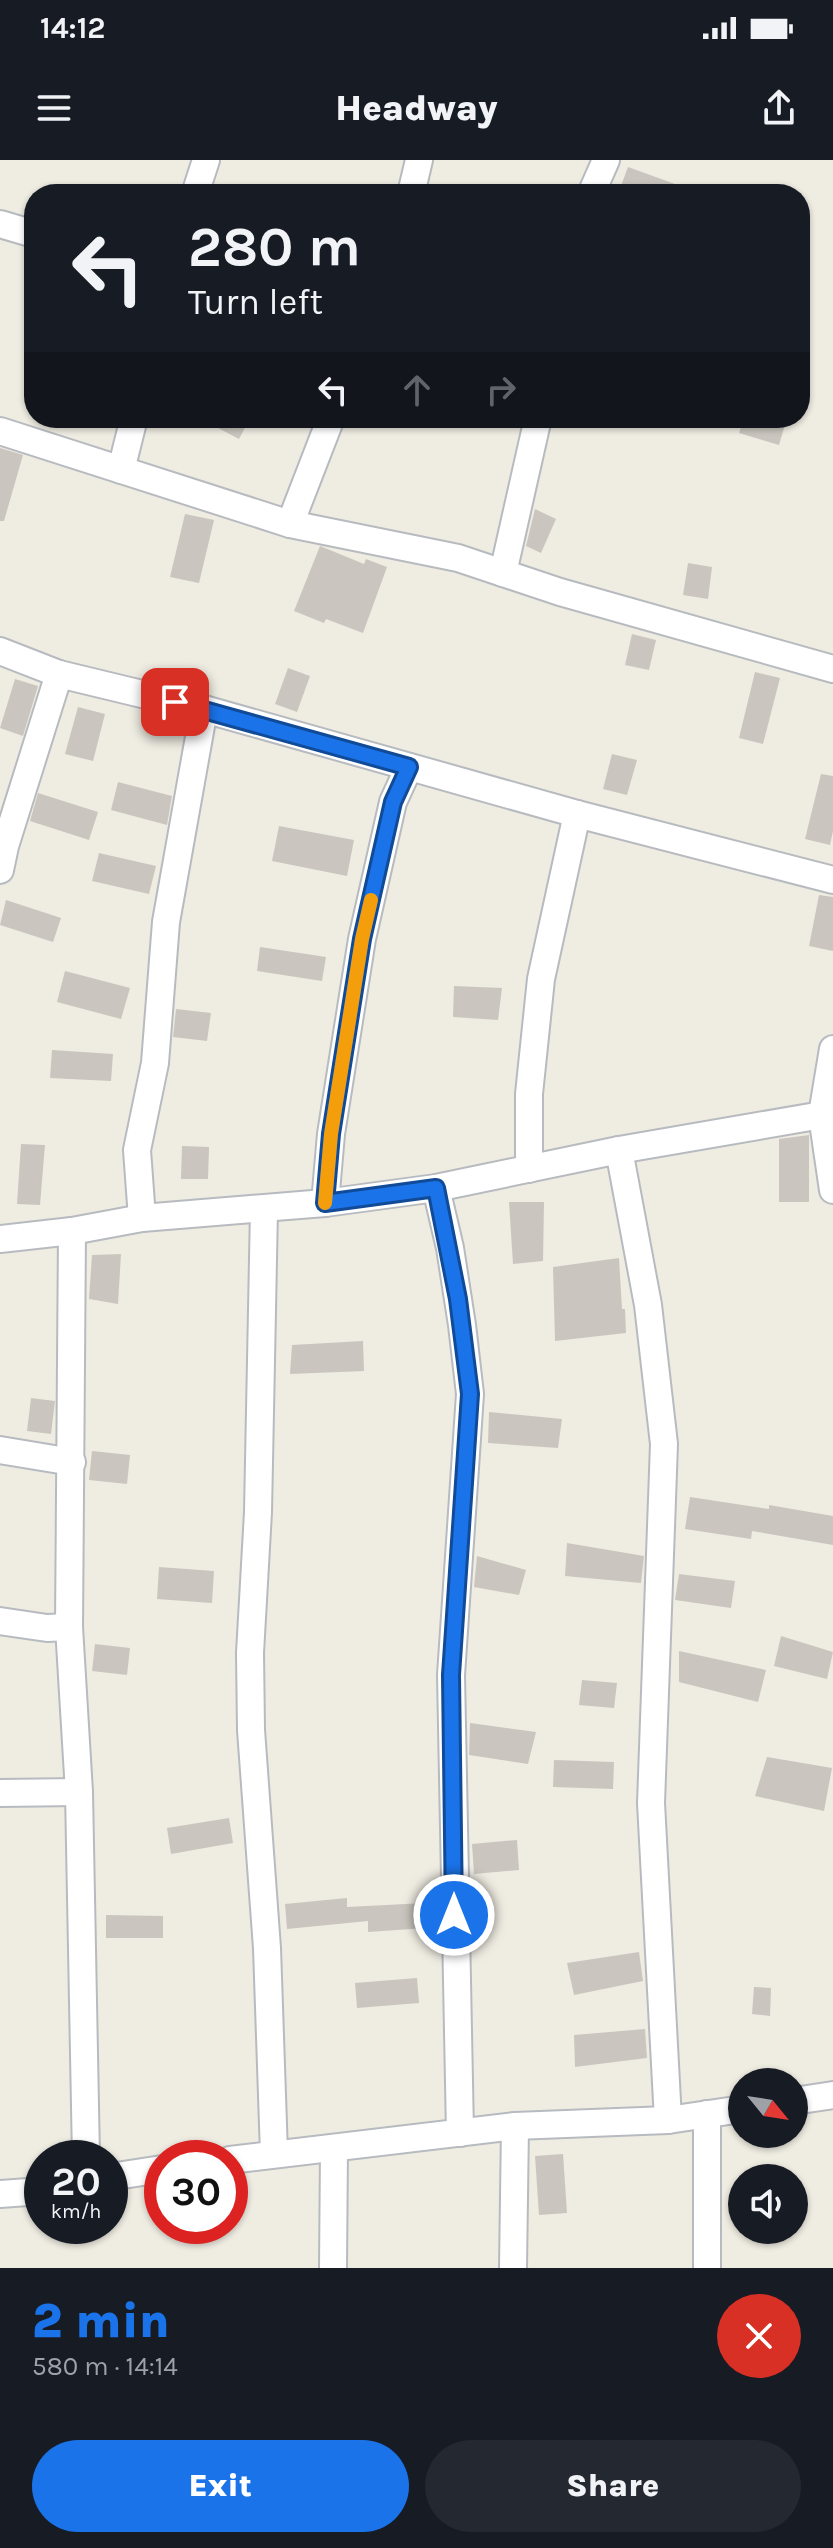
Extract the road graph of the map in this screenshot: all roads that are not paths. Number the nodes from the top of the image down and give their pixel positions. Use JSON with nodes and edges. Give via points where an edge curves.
{"nodes":[{"id":1,"x":206,"y":160,"type":"edge"},
{"id":2,"x":419,"y":160,"type":"edge"},
{"id":3,"x":606,"y":160,"type":"edge"},
{"id":4,"x":198,"y":184,"type":"edge"},
{"id":5,"x":413,"y":184,"type":"edge"},
{"id":6,"x":595,"y":184,"type":"edge"},
{"id":7,"x":0,"y":224,"type":"edge"},
{"id":8,"x":24,"y":231,"type":"edge"},
{"id":9,"x":132,"y":428,"type":"edge"},
{"id":10,"x":327,"y":428,"type":"edge"},
{"id":11,"x":536,"y":428,"type":"edge"},
{"id":12,"x":0,"y":431,"type":"edge"},
{"id":13,"x":121,"y":470,"type":"junction"},
{"id":14,"x":290,"y":524,"type":"junction"},
{"id":15,"x":503,"y":573,"type":"junction"},
{"id":16,"x":0,"y":651,"type":"edge"},
{"id":17,"x":833,"y":669,"type":"edge"},
{"id":18,"x":59,"y":674,"type":"junction"},
{"id":19,"x":204,"y":709,"type":"junction"},
{"id":20,"x":409,"y":767,"type":"junction"},
{"id":21,"x":577,"y":814,"type":"junction"},
{"id":22,"x":0,"y":870,"type":"edge"},
{"id":23,"x":833,"y":880,"type":"edge"},
{"id":24,"x":833,"y":1049,"type":"edge"},
{"id":25,"x":822,"y":1115,"type":"junction"},
{"id":26,"x":619,"y":1150,"type":"junction"},
{"id":27,"x":529,"y":1169,"type":"junction"},
{"id":28,"x":436,"y":1188,"type":"junction"},
{"id":29,"x":833,"y":1190,"type":"edge"},
{"id":30,"x":325,"y":1203,"type":"junction"},
{"id":31,"x":264,"y":1209,"type":"junction"},
{"id":32,"x":142,"y":1218,"type":"junction"},
{"id":33,"x":72,"y":1231,"type":"junction"},
{"id":34,"x":0,"y":1239,"type":"edge"},
{"id":35,"x":0,"y":1450,"type":"edge"},
{"id":36,"x":72,"y":1462,"type":"junction"},
{"id":37,"x":0,"y":1621,"type":"edge"},
{"id":38,"x":69,"y":1627,"type":"junction"},
{"id":39,"x":79,"y":1792,"type":"junction"},
{"id":40,"x":0,"y":1793,"type":"edge"},
{"id":41,"x":833,"y":2095,"type":"edge"},
{"id":42,"x":808,"y":2099,"type":"edge"},
{"id":43,"x":728,"y":2111,"type":"edge"},
{"id":44,"x":707,"y":2114,"type":"junction"},
{"id":45,"x":668,"y":2120,"type":"junction"},
{"id":46,"x":515,"y":2126,"type":"junction"},
{"id":47,"x":460,"y":2133,"type":"junction"},
{"id":48,"x":86,"y":2140,"type":"edge"},
{"id":49,"x":334,"y":2149,"type":"junction"},
{"id":50,"x":274,"y":2154,"type":"junction"},
{"id":51,"x":248,"y":2158,"type":"edge"},
{"id":52,"x":24,"y":2192,"type":"edge"},
{"id":53,"x":0,"y":2194,"type":"edge"},
{"id":54,"x":333,"y":2268,"type":"edge"},
{"id":55,"x":513,"y":2268,"type":"edge"},
{"id":56,"x":707,"y":2268,"type":"edge"}],
"edges":[{"from":1,"to":4,"type":"street"},
{"from":2,"to":5,"type":"street"},
{"from":3,"to":6,"type":"street"},
{"from":7,"to":8,"type":"street"},
{"from":9,"to":13,"type":"street"},
{"from":10,"to":14,"type":"street"},
{"from":11,"to":15,"type":"street"},
{"from":12,"to":13,"type":"street"},
{"from":13,"to":14,"type":"street"},
{"from":14,"to":15,"type":"street","via":[[458,558]]},
{"from":15,"to":17,"type":"street"},
{"from":16,"to":18,"type":"street"},
{"from":18,"to":19,"type":"street"},
{"from":18,"to":22,"type":"street"},
{"from":19,"to":20,"type":"street"},
{"from":19,"to":32,"type":"street","via":[[166,922],[155,1063],[137,1150]]},
{"from":20,"to":21,"type":"street"},
{"from":20,"to":30,"type":"street","via":[[393,802],[362,939]]},
{"from":21,"to":23,"type":"street"},
{"from":21,"to":27,"type":"street","via":[[541,979],[529,1094]]},
{"from":24,"to":25,"type":"street"},
{"from":25,"to":26,"type":"street"},
{"from":25,"to":29,"type":"street"},
{"from":26,"to":27,"type":"street"},
{"from":26,"to":45,"type":"street","via":[[648,1305],[664,1444],[651,1803]]},
{"from":27,"to":28,"type":"street"},
{"from":28,"to":30,"type":"street"},
{"from":28,"to":47,"type":"street","via":[[450,1248],[470,1394],[451,1675]]},
{"from":30,"to":31,"type":"street"},
{"from":31,"to":32,"type":"street"},
{"from":31,"to":50,"type":"street","via":[[250,1699]]},
{"from":32,"to":33,"type":"street"},
{"from":33,"to":34,"type":"street"},
{"from":33,"to":36,"type":"street"},
{"from":35,"to":36,"type":"street"},
{"from":36,"to":38,"type":"street"},
{"from":37,"to":38,"type":"street"},
{"from":38,"to":39,"type":"street"},
{"from":39,"to":40,"type":"street"},
{"from":39,"to":48,"type":"street"},
{"from":41,"to":42,"type":"street"},
{"from":43,"to":44,"type":"street"},
{"from":44,"to":45,"type":"street"},
{"from":44,"to":56,"type":"street"},
{"from":45,"to":46,"type":"street"},
{"from":46,"to":47,"type":"street"},
{"from":46,"to":55,"type":"street"},
{"from":47,"to":49,"type":"street"},
{"from":49,"to":50,"type":"street"},
{"from":49,"to":54,"type":"street"},
{"from":50,"to":51,"type":"street"},
{"from":52,"to":53,"type":"street"}]}
